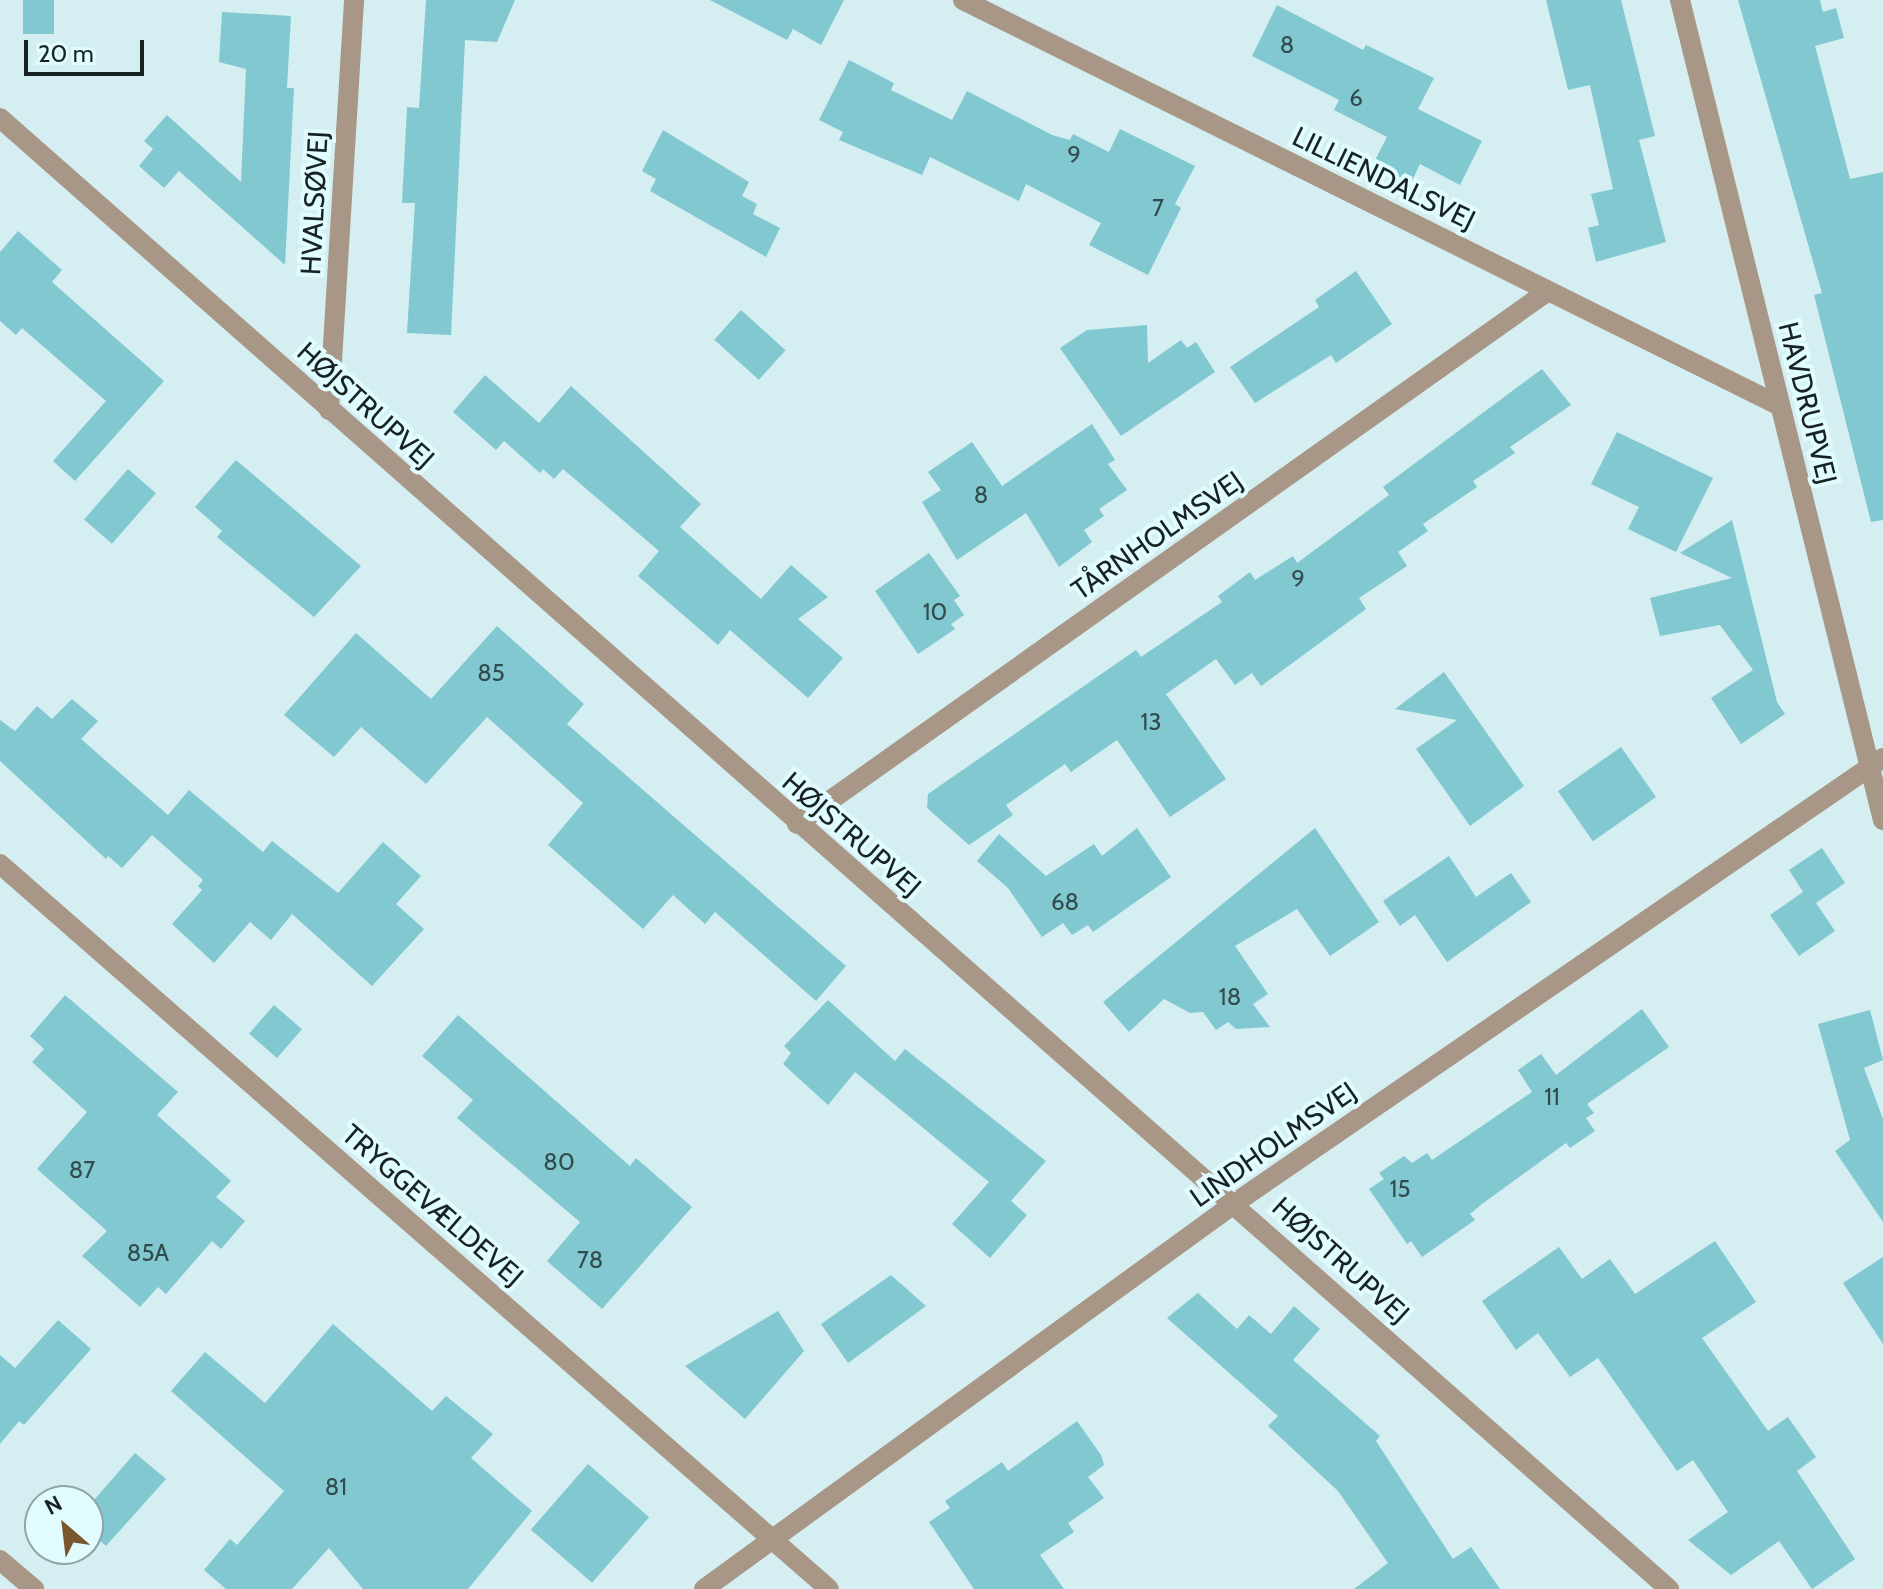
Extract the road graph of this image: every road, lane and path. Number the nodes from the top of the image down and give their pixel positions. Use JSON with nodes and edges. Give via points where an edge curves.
{"nodes":[{"id":1,"x":354,"y":0,"type":"edge"},
{"id":2,"x":963,"y":0,"type":"edge"},
{"id":3,"x":1680,"y":0,"type":"edge"},
{"id":4,"x":0,"y":118,"type":"edge"},
{"id":5,"x":1548,"y":291,"type":"junction"},
{"id":6,"x":1780,"y":406,"type":"junction"},
{"id":7,"x":329,"y":410,"type":"junction"},
{"id":8,"x":1877,"y":763,"type":"edge"},
{"id":9,"x":1883,"y":820,"type":"edge"},
{"id":10,"x":797,"y":824,"type":"junction"},
{"id":11,"x":0,"y":864,"type":"edge"},
{"id":12,"x":1235,"y":1203,"type":"junction"},
{"id":13,"x":774,"y":1541,"type":"junction"},
{"id":14,"x":0,"y":1560,"type":"edge"},
{"id":15,"x":34,"y":1589,"type":"edge"},
{"id":16,"x":704,"y":1589,"type":"edge"},
{"id":17,"x":829,"y":1589,"type":"edge"},
{"id":18,"x":1669,"y":1589,"type":"edge"}],
"edges":[{"from":1,"to":7,"type":"street","name":"HVALSØVEJ"},
{"from":2,"to":5,"type":"street","name":"LILLIENDALSVEJ"},
{"from":3,"to":6,"type":"street","name":"HAVDRUPVEJ"},
{"from":4,"to":7,"type":"street","name":"HØJSTRUPVEJ"},
{"from":5,"to":6,"type":"street","name":"LILLIENDALSVEJ"},
{"from":5,"to":10,"type":"street","name":"TÅRNHOLMSVEJ"},
{"from":6,"to":8,"type":"street","name":"HAVDRUPVEJ"},
{"from":7,"to":10,"type":"street","name":"HØJSTRUPVEJ"},
{"from":8,"to":9,"type":"street","name":"HAVDRUPVEJ"},
{"from":8,"to":12,"type":"street","name":"LINDHOLMSVEJ"},
{"from":10,"to":12,"type":"street","name":"HØJSTRUPVEJ"},
{"from":11,"to":13,"type":"street","name":"TRYGGEVÆLDEVEJ"},
{"from":12,"to":13,"type":"street","name":"LINDHOLMSVEJ"},
{"from":12,"to":18,"type":"street","name":"HØJSTRUPVEJ"},
{"from":13,"to":16,"type":"street","name":"LINDHOLMSVEJ"},
{"from":13,"to":17,"type":"street","name":"TRYGGEVÆLDEVEJ"},
{"from":14,"to":15,"type":"street"}]}
